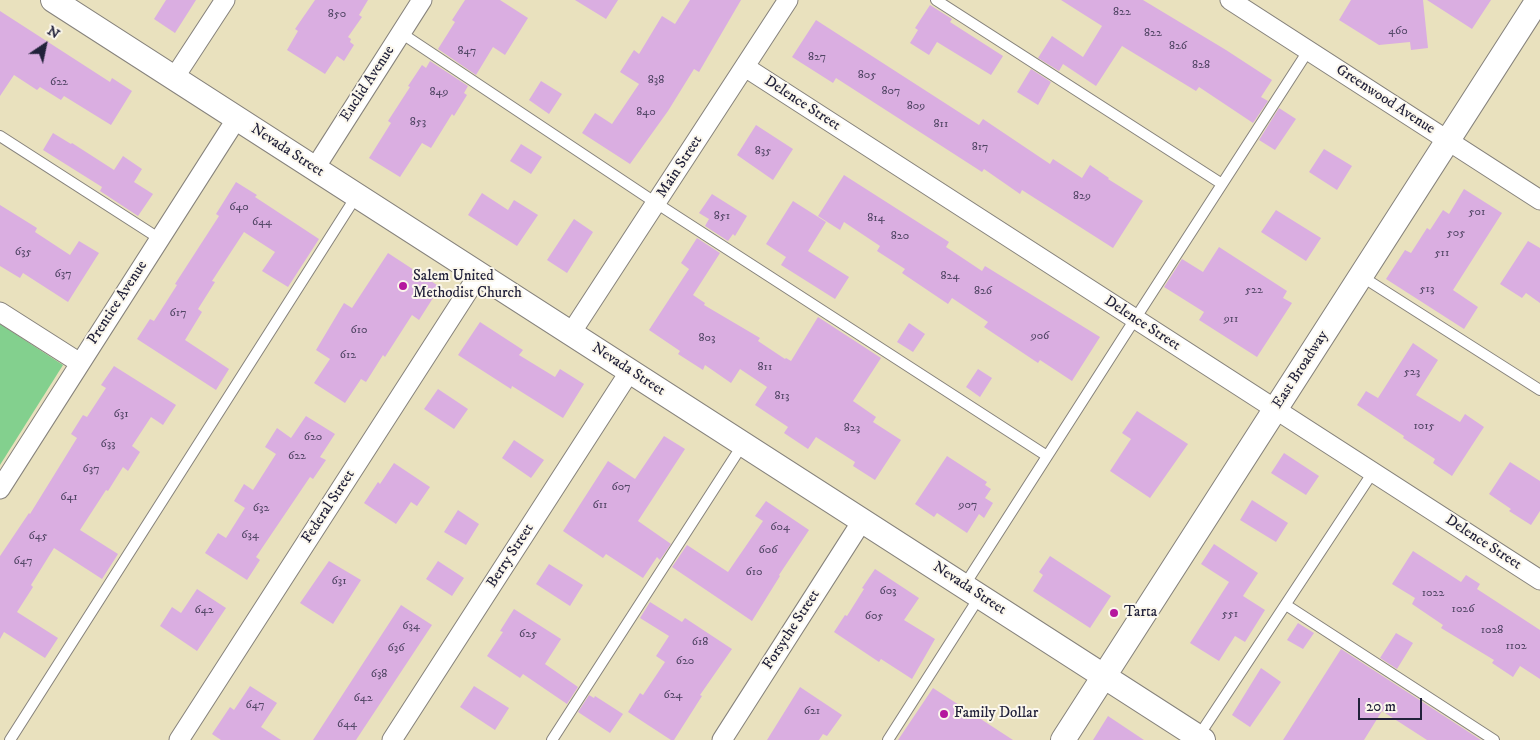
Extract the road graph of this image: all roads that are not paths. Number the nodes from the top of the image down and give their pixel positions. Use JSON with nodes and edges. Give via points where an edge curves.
{"nodes":[{"id":1,"x":53,"y":0,"type":"edge"},
{"id":2,"x":225,"y":0,"type":"edge"},
{"id":3,"x":422,"y":0,"type":"edge"},
{"id":4,"x":788,"y":0,"type":"edge"},
{"id":5,"x":936,"y":0,"type":"edge"},
{"id":6,"x":1230,"y":0,"type":"edge"},
{"id":7,"x":1538,"y":0,"type":"edge"},
{"id":8,"x":401,"y":33,"type":"junction"},
{"id":9,"x":1308,"y":50,"type":"junction"},
{"id":10,"x":745,"y":67,"type":"junction"},
{"id":11,"x":174,"y":78,"type":"junction"},
{"id":12,"x":237,"y":118,"type":"junction"},
{"id":13,"x":0,"y":136,"type":"edge"},
{"id":14,"x":1448,"y":140,"type":"junction"},
{"id":15,"x":314,"y":168,"type":"junction"},
{"id":16,"x":1222,"y":184,"type":"junction"},
{"id":17,"x":357,"y":195,"type":"junction"},
{"id":18,"x":1540,"y":200,"type":"edge"},
{"id":19,"x":656,"y":203,"type":"junction"},
{"id":20,"x":160,"y":239,"type":"junction"},
{"id":21,"x":479,"y":274,"type":"junction"},
{"id":22,"x":1361,"y":276,"type":"junction"},
{"id":23,"x":0,"y":312,"type":"edge"},
{"id":24,"x":1134,"y":319,"type":"junction"},
{"id":25,"x":571,"y":333,"type":"junction"},
{"id":26,"x":80,"y":363,"type":"junction"},
{"id":27,"x":630,"y":371,"type":"junction"},
{"id":28,"x":1540,"y":390,"type":"edge"},
{"id":29,"x":1275,"y":409,"type":"junction"},
{"id":30,"x":744,"y":444,"type":"junction"},
{"id":31,"x":1047,"y":456,"type":"junction"},
{"id":32,"x":1373,"y":472,"type":"junction"},
{"id":33,"x":0,"y":488,"type":"edge"},
{"id":34,"x":862,"y":521,"type":"junction"},
{"id":35,"x":1540,"y":580,"type":"edge"},
{"id":36,"x":972,"y":591,"type":"junction"},
{"id":37,"x":1286,"y":605,"type":"junction"},
{"id":38,"x":1104,"y":676,"type":"junction"},
{"id":39,"x":1200,"y":738,"type":"edge"},
{"id":40,"x":10,"y":740,"type":"edge"},
{"id":41,"x":179,"y":740,"type":"edge"},
{"id":42,"x":392,"y":740,"type":"edge"},
{"id":43,"x":552,"y":740,"type":"edge"},
{"id":44,"x":722,"y":740,"type":"edge"},
{"id":45,"x":888,"y":740,"type":"edge"},
{"id":46,"x":1063,"y":740,"type":"edge"},
{"id":47,"x":1494,"y":740,"type":"edge"}],
"edges":[{"from":1,"to":11,"type":"street","name":"Nevada Street"},
{"from":2,"to":11,"type":"street"},
{"from":3,"to":8,"type":"street","name":"Euclid Avenue"},
{"from":4,"to":10,"type":"street","name":"Main Street"},
{"from":5,"to":16,"type":"lane"},
{"from":6,"to":9,"type":"street","name":"Greenwood Avenue"},
{"from":7,"to":14,"type":"street","name":"East Broadway"},
{"from":8,"to":15,"type":"street","name":"Euclid Avenue"},
{"from":8,"to":19,"type":"lane"},
{"from":9,"to":14,"type":"street","name":"Greenwood Avenue"},
{"from":9,"to":16,"type":"lane"},
{"from":10,"to":19,"type":"street","name":"Main Street"},
{"from":10,"to":24,"type":"street","name":"Delence Street"},
{"from":11,"to":12,"type":"street","name":"Nevada Street"},
{"from":12,"to":15,"type":"street","name":"Nevada Street"},
{"from":12,"to":20,"type":"street","name":"Prentice Avenue"},
{"from":13,"to":20,"type":"lane"},
{"from":14,"to":18,"type":"street","name":"Greenwood Avenue"},
{"from":14,"to":22,"type":"street","name":"East Broadway"},
{"from":15,"to":17,"type":"street","name":"Nevada Street"},
{"from":16,"to":24,"type":"lane"},
{"from":17,"to":21,"type":"street","name":"Nevada Street"},
{"from":17,"to":40,"type":"lane"},
{"from":19,"to":25,"type":"street","name":"Main Street"},
{"from":19,"to":31,"type":"lane"},
{"from":20,"to":26,"type":"street","name":"Prentice Avenue"},
{"from":21,"to":25,"type":"street","name":"Nevada Street"},
{"from":21,"to":41,"type":"street","name":"Federal Street"},
{"from":22,"to":28,"type":"lane"},
{"from":22,"to":29,"type":"street","name":"East Broadway"},
{"from":23,"to":26,"type":"street"},
{"from":24,"to":29,"type":"street","name":"Delence Street"},
{"from":24,"to":31,"type":"lane"},
{"from":25,"to":27,"type":"street","name":"Nevada Street"},
{"from":26,"to":33,"type":"street","name":"Prentice Avenue"},
{"from":27,"to":30,"type":"street","name":"Nevada Street"},
{"from":27,"to":42,"type":"street","name":"Berry Street"},
{"from":29,"to":32,"type":"street","name":"Delence Street"},
{"from":29,"to":38,"type":"street","name":"East Broadway"},
{"from":30,"to":34,"type":"street","name":"Nevada Street"},
{"from":30,"to":43,"type":"lane"},
{"from":31,"to":36,"type":"lane"},
{"from":32,"to":35,"type":"street","name":"Delence Street"},
{"from":32,"to":37,"type":"lane"},
{"from":34,"to":36,"type":"street","name":"Nevada Street"},
{"from":34,"to":44,"type":"street","name":"Forsythe Street"},
{"from":36,"to":38,"type":"street","name":"Nevada Street"},
{"from":36,"to":45,"type":"lane"},
{"from":37,"to":39,"type":"lane"},
{"from":37,"to":47,"type":"lane"},
{"from":38,"to":39,"type":"street","name":"Nevada Street"},
{"from":38,"to":46,"type":"street","name":"East Broadway"}]}
